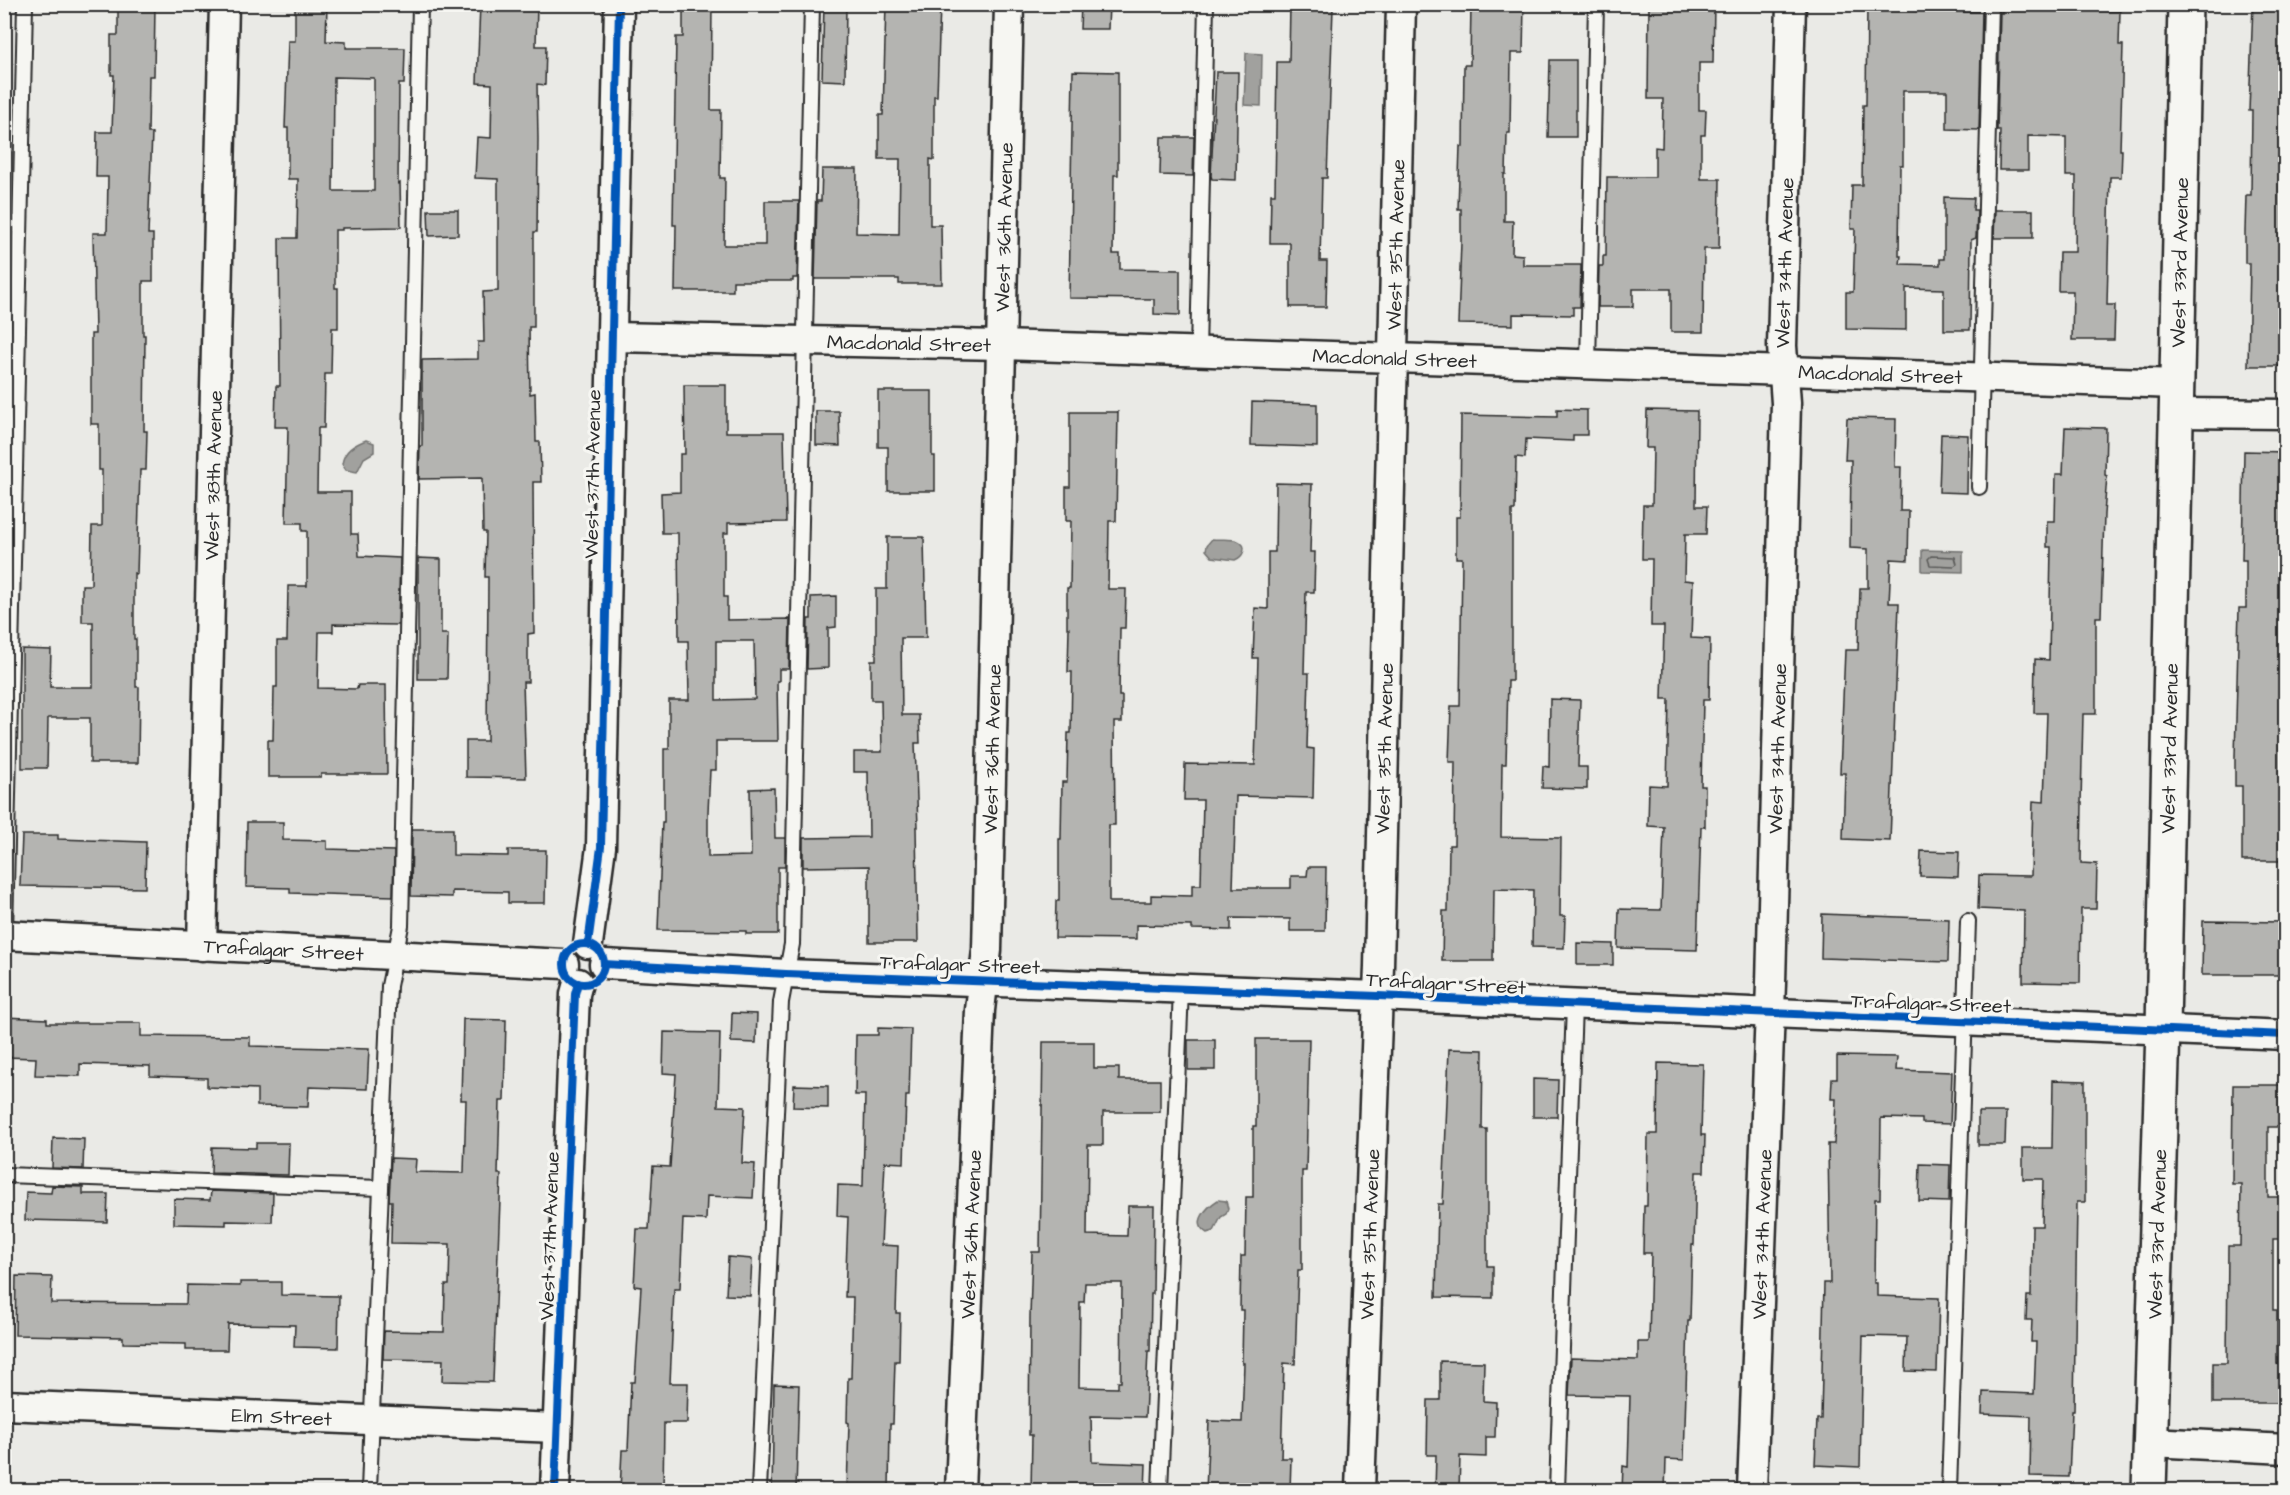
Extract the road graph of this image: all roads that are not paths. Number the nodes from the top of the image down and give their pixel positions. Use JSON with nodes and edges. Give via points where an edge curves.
{"nodes":[{"id":1,"x":25,"y":4,"type":"edge"},
{"id":2,"x":224,"y":4,"type":"edge"},
{"id":3,"x":420,"y":4,"type":"edge"},
{"id":4,"x":619,"y":4,"type":"edge"},
{"id":5,"x":812,"y":4,"type":"edge"},
{"id":6,"x":1010,"y":4,"type":"edge"},
{"id":7,"x":1206,"y":4,"type":"edge"},
{"id":8,"x":1401,"y":4,"type":"edge"},
{"id":9,"x":1596,"y":4,"type":"edge"},
{"id":10,"x":1791,"y":4,"type":"edge"},
{"id":11,"x":1991,"y":4,"type":"edge"},
{"id":12,"x":2185,"y":4,"type":"edge"},
{"id":13,"x":612,"y":337,"type":"junction"},
{"id":14,"x":804,"y":342,"type":"junction"},
{"id":15,"x":1002,"y":345,"type":"junction"},
{"id":16,"x":1198,"y":352,"type":"junction"},
{"id":17,"x":1393,"y":358,"type":"junction"},
{"id":18,"x":1588,"y":364,"type":"junction"},
{"id":19,"x":1784,"y":370,"type":"junction"},
{"id":20,"x":1982,"y":377,"type":"junction"},
{"id":21,"x":2177,"y":398,"type":"junction"},
{"id":22,"x":2286,"y":414,"type":"edge"},
{"id":23,"x":1979,"y":487,"type":"dead end"},
{"id":24,"x":1968,"y":921,"type":"dead end"},
{"id":25,"x":5,"y":936,"type":"edge"},
{"id":26,"x":202,"y":946,"type":"junction"},
{"id":27,"x":596,"y":954,"type":"junction"},
{"id":28,"x":395,"y":957,"type":"junction"},
{"id":29,"x":571,"y":973,"type":"junction"},
{"id":30,"x":786,"y":974,"type":"junction"},
{"id":31,"x":984,"y":980,"type":"junction"},
{"id":32,"x":1180,"y":990,"type":"junction"},
{"id":33,"x":1378,"y":996,"type":"junction"},
{"id":34,"x":1574,"y":1005,"type":"junction"},
{"id":35,"x":1770,"y":1013,"type":"junction"},
{"id":36,"x":1965,"y":1021,"type":"junction"},
{"id":37,"x":2163,"y":1028,"type":"junction"},
{"id":38,"x":2286,"y":1035,"type":"edge"},
{"id":39,"x":4,"y":1175,"type":"edge"},
{"id":40,"x":381,"y":1188,"type":"junction"},
{"id":41,"x":4,"y":1405,"type":"edge"},
{"id":42,"x":372,"y":1420,"type":"junction"},
{"id":43,"x":557,"y":1428,"type":"junction"},
{"id":44,"x":2151,"y":1442,"type":"junction"},
{"id":45,"x":2286,"y":1449,"type":"edge"},
{"id":46,"x":369,"y":1491,"type":"edge"},
{"id":47,"x":555,"y":1491,"type":"edge"},
{"id":48,"x":759,"y":1491,"type":"edge"},
{"id":49,"x":960,"y":1491,"type":"edge"},
{"id":50,"x":1160,"y":1491,"type":"edge"},
{"id":51,"x":1360,"y":1491,"type":"edge"},
{"id":52,"x":1557,"y":1491,"type":"edge"},
{"id":53,"x":1752,"y":1491,"type":"edge"},
{"id":54,"x":1949,"y":1491,"type":"edge"},
{"id":55,"x":2149,"y":1491,"type":"edge"}],
"edges":[{"from":1,"to":25,"type":"lane"},
{"from":2,"to":26,"type":"street","name":"West 38th Avenue"},
{"from":3,"to":28,"type":"lane","via":[[401,926]]},
{"from":4,"to":13,"type":"street","name":"West 37th Avenue"},
{"from":5,"to":14,"type":"lane"},
{"from":6,"to":15,"type":"street","name":"West 36th Avenue"},
{"from":7,"to":16,"type":"lane"},
{"from":8,"to":17,"type":"street","name":"West 35th Avenue"},
{"from":9,"to":18,"type":"lane"},
{"from":10,"to":19,"type":"street","name":"West 34th Avenue"},
{"from":11,"to":20,"type":"lane"},
{"from":12,"to":21,"type":"street","name":"West 33rd Avenue"},
{"from":13,"to":14,"type":"street","name":"Macdonald Street"},
{"from":13,"to":27,"type":"street","name":"West 37th Avenue"},
{"from":14,"to":15,"type":"street","name":"Macdonald Street"},
{"from":14,"to":30,"type":"lane","via":[[792,944]]},
{"from":15,"to":16,"type":"street","name":"Macdonald Street"},
{"from":15,"to":31,"type":"street","name":"West 36th Avenue"},
{"from":16,"to":17,"type":"street","name":"Macdonald Street"},
{"from":17,"to":18,"type":"street","name":"Macdonald Street"},
{"from":17,"to":33,"type":"street","name":"West 35th Avenue"},
{"from":18,"to":19,"type":"street","name":"Macdonald Street"},
{"from":19,"to":20,"type":"street","name":"Macdonald Street"},
{"from":19,"to":35,"type":"street","name":"West 34th Avenue"},
{"from":20,"to":21,"type":"street","name":"Macdonald Street"},
{"from":20,"to":23,"type":"lane"},
{"from":21,"to":22,"type":"street","name":"Macdonald Street"},
{"from":21,"to":37,"type":"street","name":"West 33rd Avenue"},
{"from":24,"to":36,"type":"lane"},
{"from":25,"to":26,"type":"street","name":"Trafalgar Street"},
{"from":26,"to":28,"type":"street","name":"Trafalgar Street"},
{"from":27,"to":29,"type":"street","via":[[602,973],[596,980],[588,983]]},
{"from":27,"to":30,"type":"street","name":"Trafalgar Street"},
{"from":28,"to":29,"type":"street","name":"Trafalgar Street"},
{"from":28,"to":40,"type":"lane","via":[[389,986]]},
{"from":29,"to":43,"type":"street","name":"West 37th Avenue","via":[[575,994]]},
{"from":30,"to":31,"type":"street","name":"Trafalgar Street"},
{"from":30,"to":48,"type":"lane","via":[[781,1002]]},
{"from":31,"to":32,"type":"street","name":"Trafalgar Street"},
{"from":31,"to":49,"type":"street","name":"West 36th Avenue","via":[[979,1021]]},
{"from":32,"to":33,"type":"street","name":"Trafalgar Street"},
{"from":32,"to":50,"type":"lane"},
{"from":33,"to":34,"type":"street","name":"Trafalgar Street"},
{"from":33,"to":51,"type":"street","name":"West 35th Avenue"},
{"from":34,"to":35,"type":"street","name":"Trafalgar Street"},
{"from":34,"to":52,"type":"lane"},
{"from":35,"to":36,"type":"street","name":"Trafalgar Street"},
{"from":35,"to":53,"type":"street","name":"West 34th Avenue"},
{"from":36,"to":37,"type":"street","name":"Trafalgar Street"},
{"from":36,"to":54,"type":"lane"},
{"from":37,"to":38,"type":"street","name":"Trafalgar Street"},
{"from":37,"to":44,"type":"street","name":"West 33rd Avenue"},
{"from":39,"to":40,"type":"lane"},
{"from":40,"to":42,"type":"lane"},
{"from":41,"to":42,"type":"street","name":"Elm Street"},
{"from":42,"to":43,"type":"street","name":"Elm Street"},
{"from":42,"to":46,"type":"lane"},
{"from":43,"to":47,"type":"street","name":"West 37th Avenue"},
{"from":44,"to":45,"type":"street"},
{"from":44,"to":55,"type":"street","name":"West 33rd Avenue"}]}
